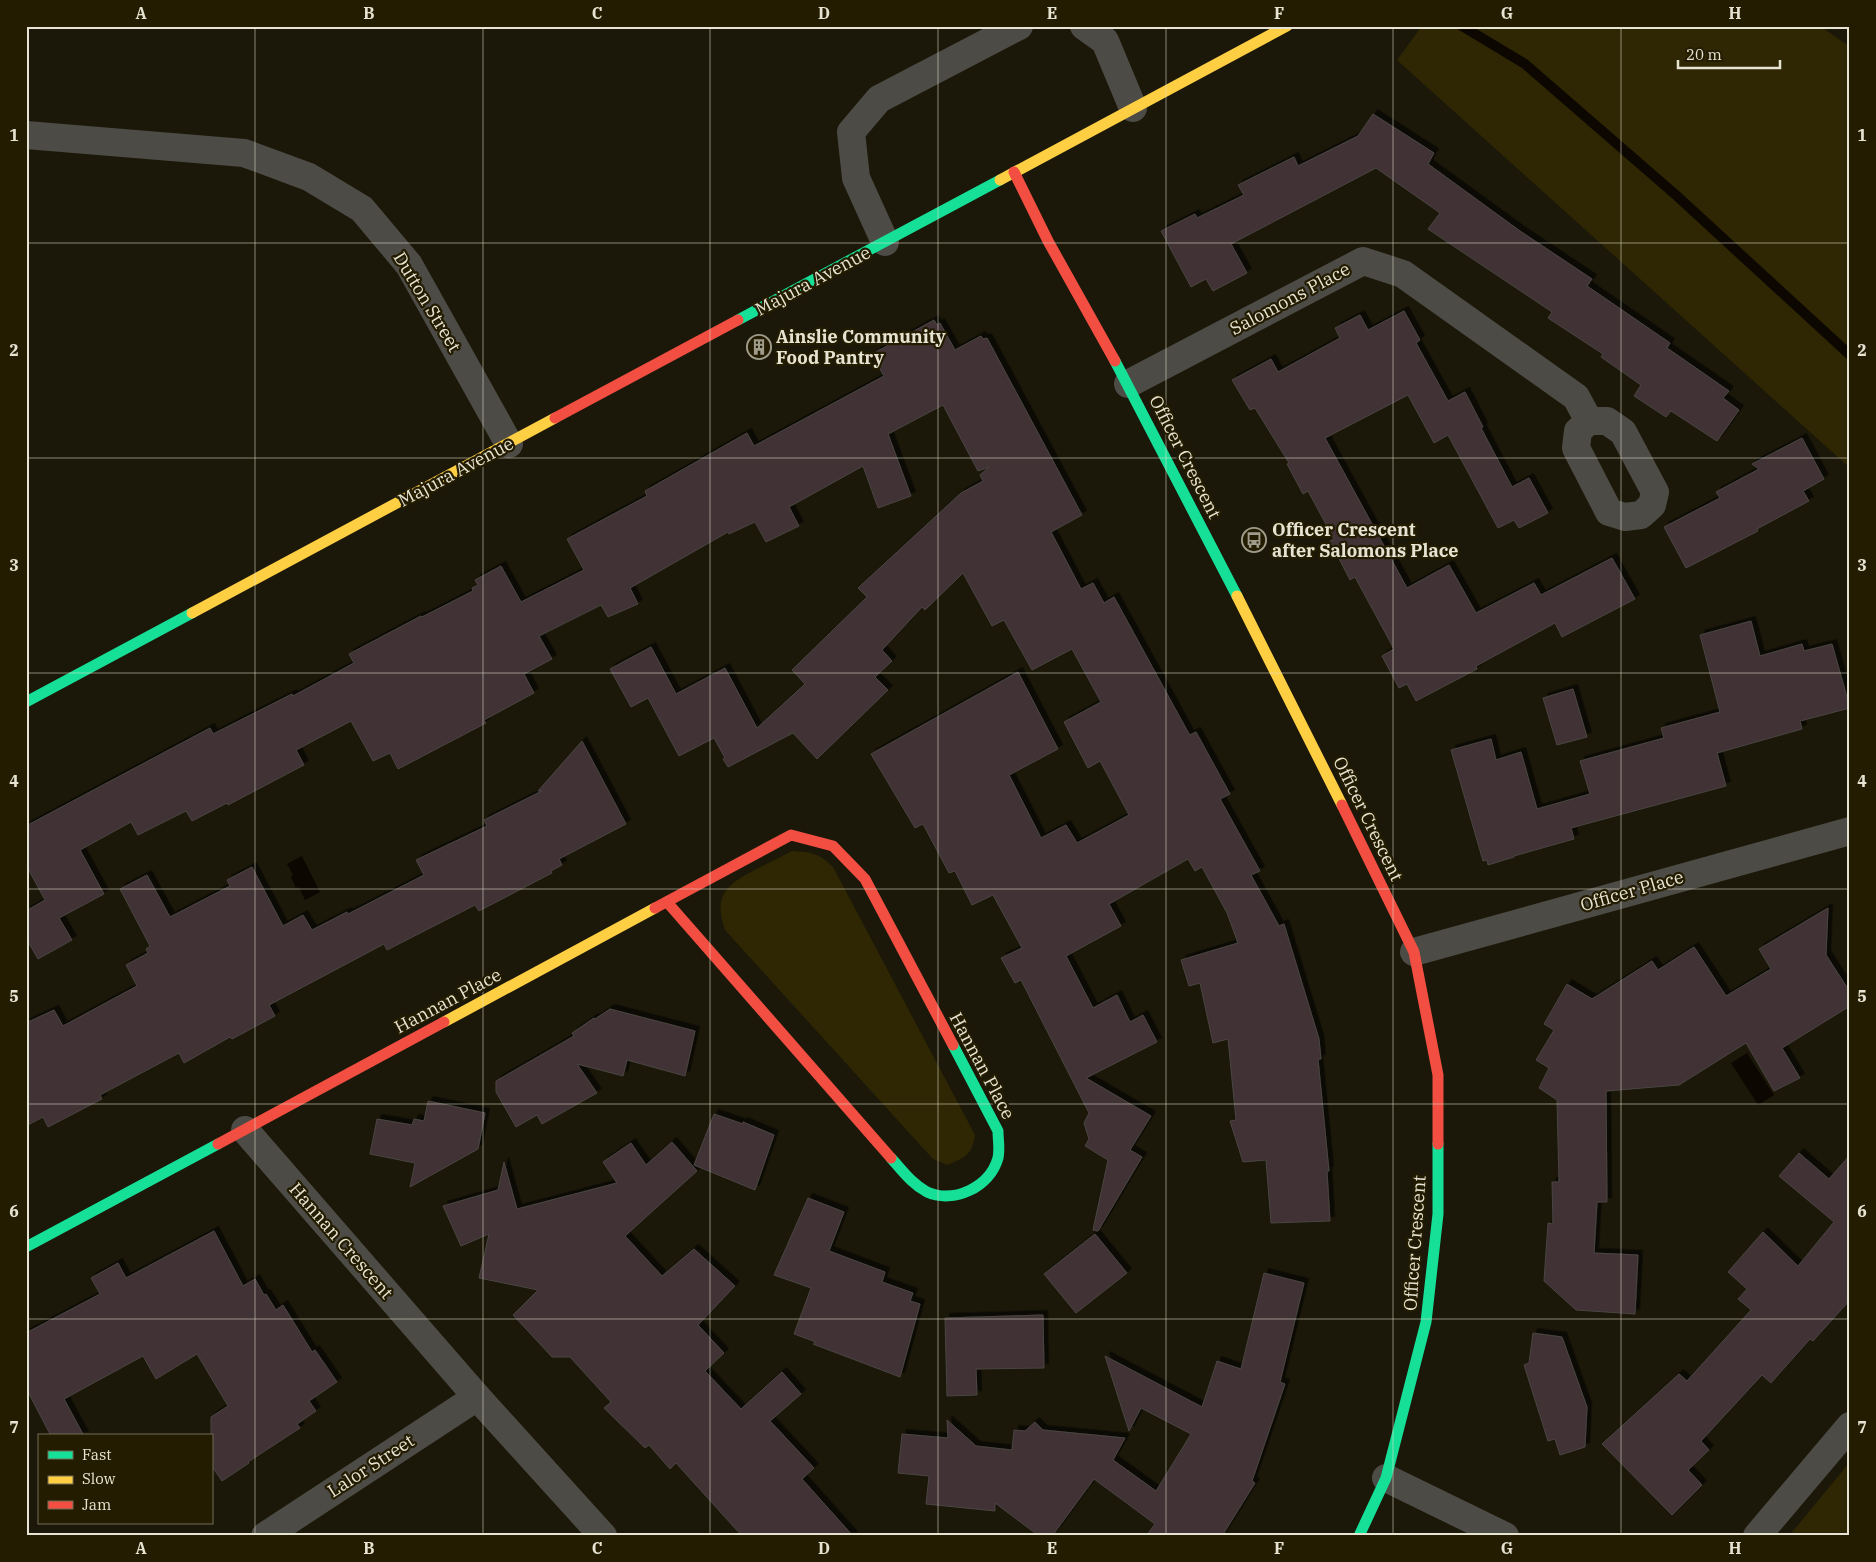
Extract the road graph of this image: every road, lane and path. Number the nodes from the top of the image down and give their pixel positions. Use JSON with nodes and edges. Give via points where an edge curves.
{"nodes":[{"id":1,"x":1020,"y":26,"type":"edge"},
{"id":2,"x":1084,"y":26,"type":"edge"},
{"id":3,"x":1288,"y":26,"type":"edge"},
{"id":4,"x":1133,"y":108,"type":"junction"},
{"id":5,"x":26,"y":135,"type":"edge"},
{"id":6,"x":1014,"y":172,"type":"junction"},
{"id":7,"x":885,"y":242,"type":"junction"},
{"id":8,"x":1128,"y":384,"type":"junction"},
{"id":9,"x":1589,"y":421,"type":"dead end"},
{"id":10,"x":509,"y":444,"type":"junction"},
{"id":11,"x":26,"y":702,"type":"edge"},
{"id":12,"x":1850,"y":831,"type":"edge"},
{"id":13,"x":668,"y":902,"type":"junction"},
{"id":14,"x":1414,"y":952,"type":"junction"},
{"id":15,"x":245,"y":1130,"type":"junction"},
{"id":16,"x":26,"y":1246,"type":"edge"},
{"id":17,"x":477,"y":1397,"type":"junction"},
{"id":18,"x":1850,"y":1426,"type":"edge"},
{"id":19,"x":1386,"y":1478,"type":"junction"},
{"id":20,"x":265,"y":1536,"type":"edge"},
{"id":21,"x":603,"y":1536,"type":"edge"},
{"id":22,"x":1359,"y":1536,"type":"edge"},
{"id":23,"x":1505,"y":1536,"type":"edge"},
{"id":24,"x":1757,"y":1536,"type":"edge"}],
"edges":[{"from":1,"to":7,"type":"street","name":"Majura Avenue","via":[[879,99],[851,132],[856,178]]},
{"from":2,"to":4,"type":"street","via":[[1105,41]]},
{"from":3,"to":4,"type":"street","name":"Majura Avenue"},
{"from":4,"to":6,"type":"street","name":"Majura Avenue"},
{"from":5,"to":10,"type":"street","name":"Dutton Street","via":[[244,153],[309,177],[362,209],[409,264]]},
{"from":6,"to":7,"type":"street","name":"Majura Avenue"},
{"from":6,"to":8,"type":"street","name":"Officer Crescent","via":[[1048,241]]},
{"from":7,"to":10,"type":"street","name":"Majura Avenue"},
{"from":8,"to":9,"type":"street","name":"Salomons Place","via":[[1363,261],[1403,274],[1576,397]]},
{"from":8,"to":14,"type":"street","name":"Officer Crescent","via":[[1294,707]]},
{"from":10,"to":11,"type":"street","name":"Majura Avenue"},
{"from":12,"to":14,"type":"street","name":"Officer Place"},
{"from":13,"to":13,"type":"street","name":"Hannan Place","via":[[791,835],[834,846],[865,879],[998,1131],[1000,1148],[986,1180],[968,1192],[953,1196],[938,1196],[912,1183]]},
{"from":13,"to":15,"type":"street","name":"Hannan Place"},
{"from":14,"to":19,"type":"street","name":"Officer Crescent","via":[[1438,1075],[1438,1214],[1426,1322]]},
{"from":15,"to":16,"type":"street"},
{"from":15,"to":17,"type":"street","name":"Hannan Crescent"},
{"from":17,"to":20,"type":"street","name":"Lalor Street"},
{"from":17,"to":21,"type":"street","name":"Hannan Crescent"},
{"from":18,"to":24,"type":"street"},
{"from":19,"to":22,"type":"street","name":"Officer Crescent"},
{"from":19,"to":23,"type":"street"}]}
